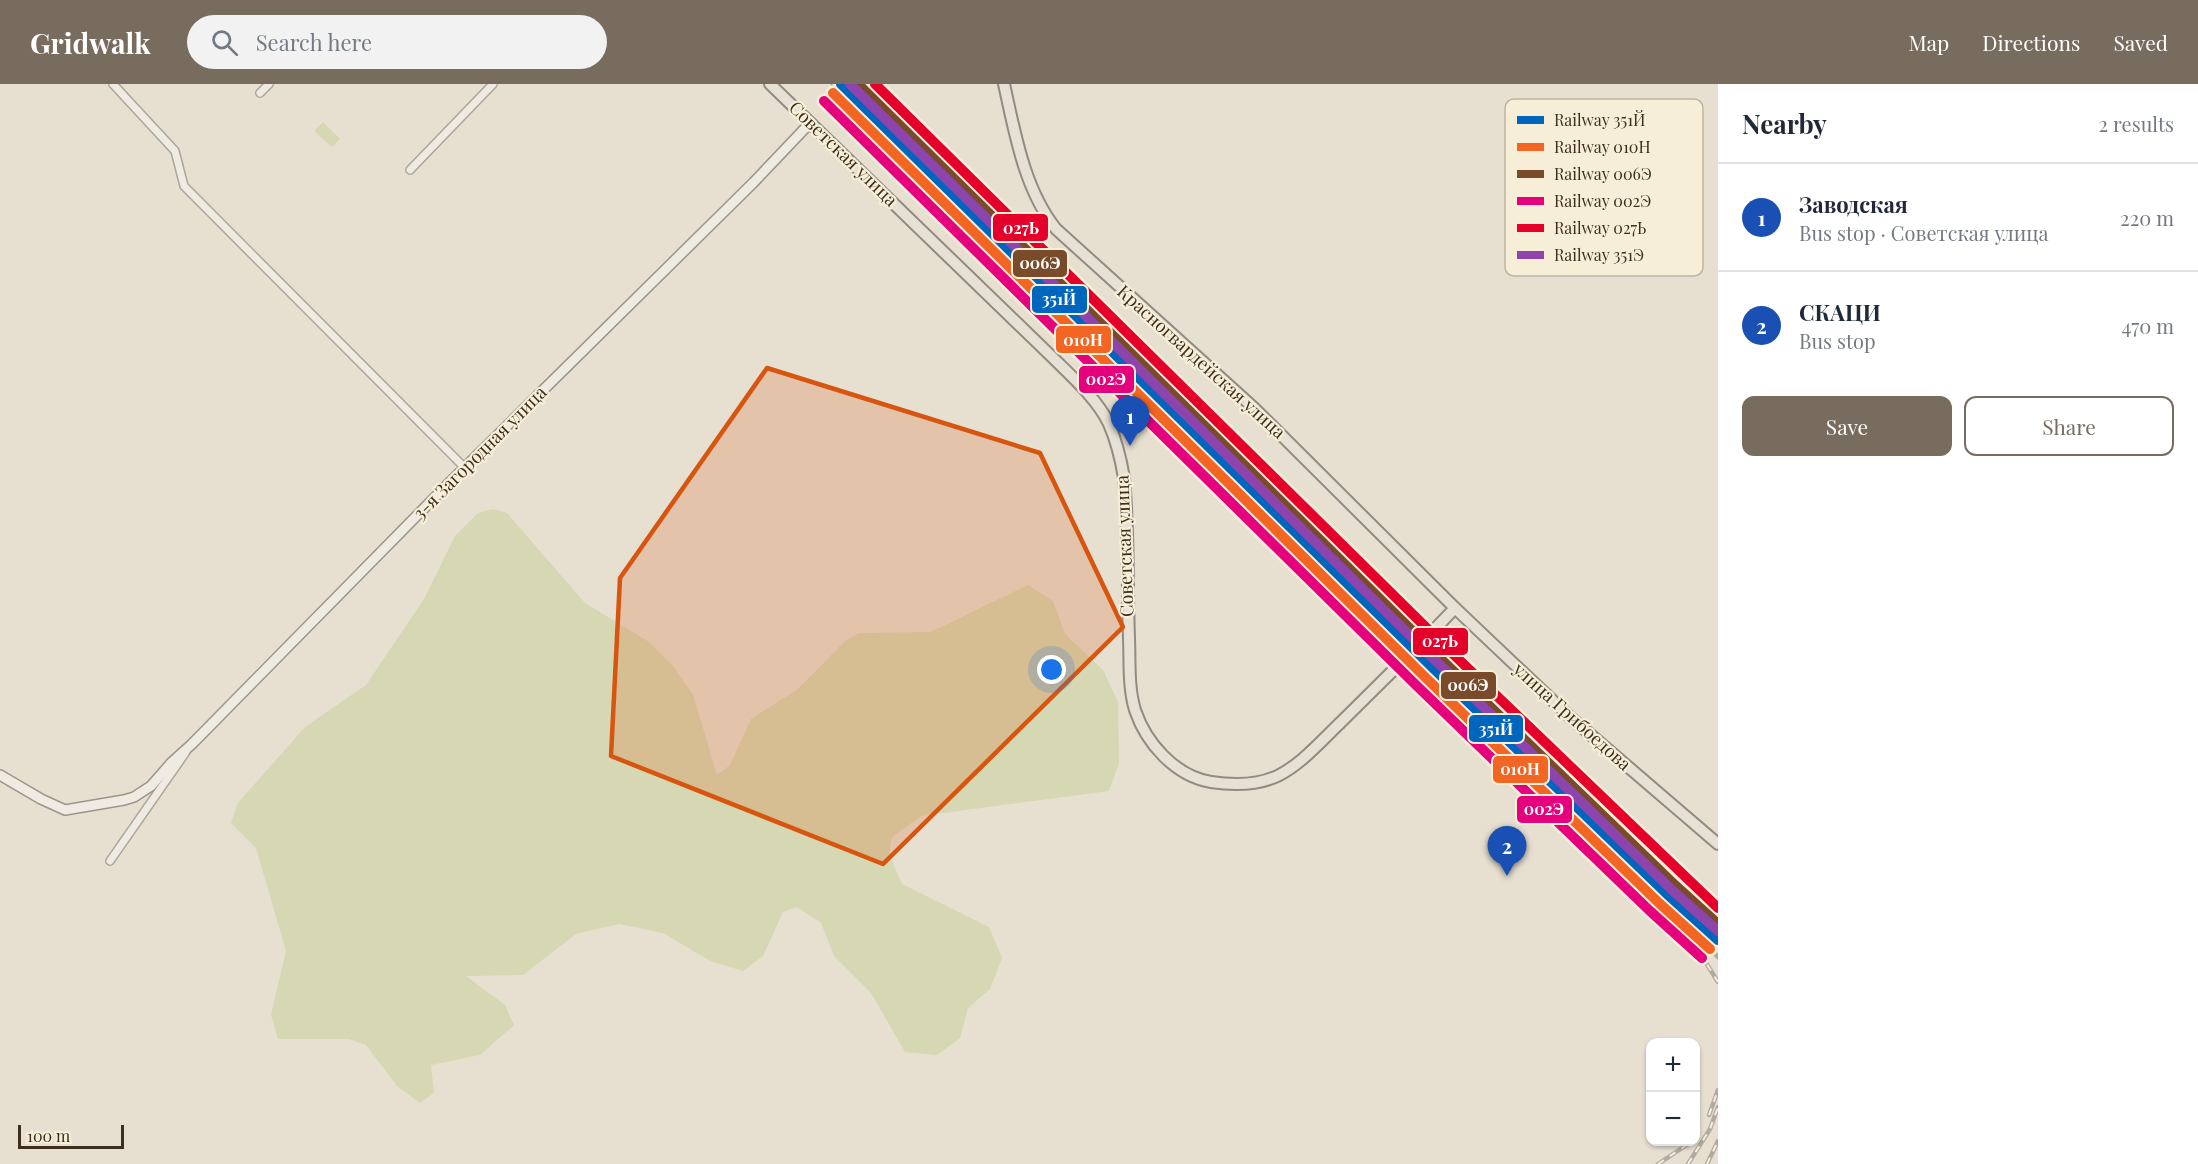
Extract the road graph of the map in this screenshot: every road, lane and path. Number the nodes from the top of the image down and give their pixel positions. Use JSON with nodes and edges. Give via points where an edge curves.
{"nodes":[{"id":1,"x":112,"y":84,"type":"edge"},
{"id":2,"x":269,"y":84,"type":"edge"},
{"id":3,"x":493,"y":84,"type":"edge"},
{"id":4,"x":770,"y":84,"type":"edge"},
{"id":5,"x":1004,"y":84,"type":"edge"},
{"id":6,"x":260,"y":93,"type":"dead end"},
{"id":7,"x":811,"y":122,"type":"junction"},
{"id":8,"x":410,"y":170,"type":"dead end"},
{"id":9,"x":465,"y":468,"type":"junction"},
{"id":10,"x":1455,"y":608,"type":"junction"},
{"id":11,"x":192,"y":744,"type":"junction"},
{"id":12,"x":0,"y":775,"type":"edge"},
{"id":13,"x":1718,"y":844,"type":"edge"},
{"id":14,"x":110,"y":861,"type":"dead end"}],
"edges":[{"from":1,"to":9,"type":"street","via":[[175,151],[184,186]]},
{"from":2,"to":6,"type":"street"},
{"from":3,"to":8,"type":"street"},
{"from":4,"to":7,"type":"main road","name":"Советская улица"},
{"from":5,"to":10,"type":"main road","name":"Красногвардейская улица","via":[[1031,187],[1056,230],[1254,408]]},
{"from":7,"to":9,"type":"main road","name":"3-я Загородная улица"},
{"from":7,"to":10,"type":"main road","name":"Советская улица","bridge":true,"via":[[1080,385],[1108,422],[1120,453],[1124,478],[1131,689],[1140,724],[1153,745],[1178,769],[1204,781],[1230,785],[1253,785],[1281,775],[1300,762]]},
{"from":9,"to":11,"type":"main road","name":"3-я Загородная улица"},
{"from":10,"to":13,"type":"main road","name":"улица Грибоедова","via":[[1570,717]]},
{"from":11,"to":12,"type":"main road","name":"3-я Загородная улица","via":[[147,789],[108,804],[65,810]]},
{"from":11,"to":14,"type":"street"}]}
